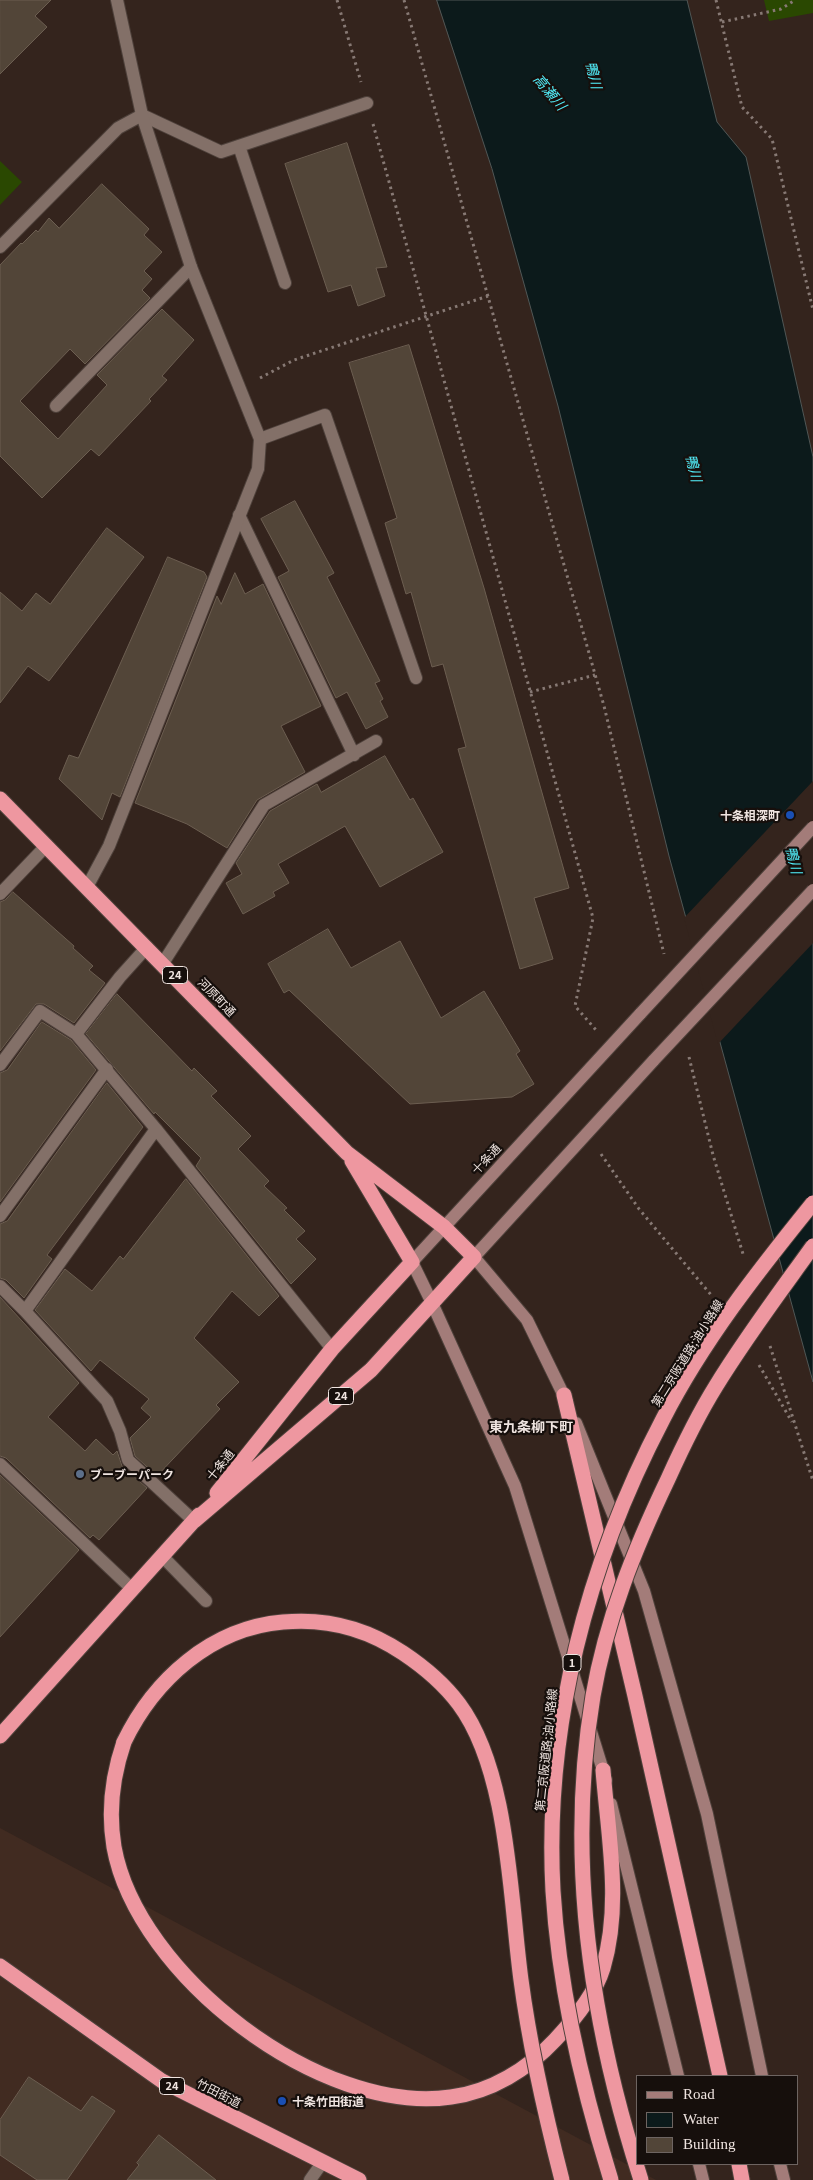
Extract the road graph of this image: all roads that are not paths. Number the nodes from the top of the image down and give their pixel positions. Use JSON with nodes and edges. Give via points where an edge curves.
{"nodes":[{"id":1,"x":117,"y":0,"type":"edge"},
{"id":2,"x":367,"y":103,"type":"road end"},
{"id":3,"x":142,"y":115,"type":"junction"},
{"id":4,"x":239,"y":146,"type":"junction"},
{"id":5,"x":0,"y":247,"type":"edge"},
{"id":6,"x":191,"y":267,"type":"junction"},
{"id":7,"x":285,"y":283,"type":"dead end"},
{"id":8,"x":56,"y":406,"type":"dead end"},
{"id":9,"x":260,"y":439,"type":"junction"},
{"id":10,"x":239,"y":515,"type":"junction"},
{"id":11,"x":416,"y":678,"type":"dead end"},
{"id":12,"x":376,"y":741,"type":"dead end"},
{"id":13,"x":354,"y":755,"type":"junction"},
{"id":14,"x":0,"y":798,"type":"edge"},
{"id":15,"x":813,"y":827,"type":"edge"},
{"id":16,"x":47,"y":845,"type":"junction"},
{"id":17,"x":87,"y":886,"type":"junction"},
{"id":18,"x":813,"y":890,"type":"edge"},
{"id":19,"x":0,"y":894,"type":"edge"},
{"id":20,"x":147,"y":947,"type":"junction"},
{"id":21,"x":163,"y":963,"type":"junction"},
{"id":22,"x":76,"y":1034,"type":"junction"},
{"id":23,"x":0,"y":1066,"type":"edge"},
{"id":24,"x":107,"y":1070,"type":"junction"},
{"id":25,"x":156,"y":1129,"type":"junction"},
{"id":26,"x":347,"y":1153,"type":"junction"},
{"id":27,"x":813,"y":1203,"type":"edge"},
{"id":28,"x":0,"y":1216,"type":"edge"},
{"id":29,"x":444,"y":1227,"type":"junction"},
{"id":30,"x":813,"y":1246,"type":"edge"},
{"id":31,"x":474,"y":1257,"type":"junction"},
{"id":32,"x":412,"y":1262,"type":"junction"},
{"id":33,"x":0,"y":1286,"type":"edge"},
{"id":34,"x":432,"y":1303,"type":"junction"},
{"id":35,"x":26,"y":1311,"type":"junction"},
{"id":36,"x":332,"y":1349,"type":"junction"},
{"id":37,"x":564,"y":1395,"type":"junction"},
{"id":38,"x":0,"y":1464,"type":"edge"},
{"id":39,"x":194,"y":1521,"type":"junction"},
{"id":40,"x":162,"y":1556,"type":"junction"},
{"id":41,"x":132,"y":1589,"type":"junction"},
{"id":42,"x":206,"y":1601,"type":"dead end"},
{"id":43,"x":0,"y":1736,"type":"edge"},
{"id":44,"x":603,"y":1770,"type":"junction"},
{"id":45,"x":0,"y":1966,"type":"edge"},
{"id":46,"x":678,"y":2075,"type":"edge"},
{"id":47,"x":720,"y":2075,"type":"edge"},
{"id":48,"x":762,"y":2075,"type":"edge"},
{"id":49,"x":322,"y":2163,"type":"junction"},
{"id":50,"x":699,"y":2165,"type":"edge"},
{"id":51,"x":739,"y":2165,"type":"edge"},
{"id":52,"x":780,"y":2165,"type":"edge"},
{"id":53,"x":310,"y":2180,"type":"edge"},
{"id":54,"x":359,"y":2180,"type":"edge"},
{"id":55,"x":562,"y":2180,"type":"edge"},
{"id":56,"x":611,"y":2180,"type":"edge"},
{"id":57,"x":641,"y":2180,"type":"edge"},
{"id":58,"x":703,"y":2180,"type":"edge"},
{"id":59,"x":742,"y":2180,"type":"edge"},
{"id":60,"x":784,"y":2180,"type":"edge"}],
"edges":[{"from":1,"to":3,"type":"street"},
{"from":2,"to":4,"type":"street"},
{"from":3,"to":4,"type":"street","via":[[221,152]]},
{"from":3,"to":5,"type":"street","via":[[118,128]]},
{"from":3,"to":6,"type":"street"},
{"from":4,"to":7,"type":"street"},
{"from":6,"to":8,"type":"street"},
{"from":6,"to":9,"type":"street"},
{"from":9,"to":10,"type":"street","via":[[258,469]]},
{"from":9,"to":11,"type":"street","via":[[325,415]]},
{"from":10,"to":13,"type":"street"},
{"from":10,"to":17,"type":"street","via":[[109,846]]},
{"from":12,"to":13,"type":"street"},
{"from":13,"to":21,"type":"street","via":[[264,805]]},
{"from":14,"to":16,"type":"highway","name":"河原町通","number":"24"},
{"from":15,"to":29,"type":"street","name":"十条通","bridge":true},
{"from":16,"to":17,"type":"highway","name":"河原町通","number":"24"},
{"from":16,"to":19,"type":"street"},
{"from":17,"to":20,"type":"highway","name":"河原町通","number":"24"},
{"from":18,"to":31,"type":"street","name":"十条通","bridge":true},
{"from":20,"to":21,"type":"highway","name":"河原町通","number":"24"},
{"from":20,"to":22,"type":"street"},
{"from":21,"to":26,"type":"highway","name":"河原町通","number":"24"},
{"from":22,"to":23,"type":"street","via":[[40,1011]]},
{"from":22,"to":24,"type":"street"},
{"from":24,"to":25,"type":"street"},
{"from":24,"to":28,"type":"street"},
{"from":25,"to":35,"type":"street"},
{"from":25,"to":36,"type":"street"},
{"from":26,"to":29,"type":"highway","name":"河原町通","number":"24"},
{"from":26,"to":32,"type":"highway","name":"河原町通","number":"24"},
{"from":27,"to":56,"type":"highway","name":"第二京阪道路;油小路線","number":"1","bridge":true,"via":[[740,1297],[664,1417],[629,1486],[603,1553],[577,1639],[562,1718],[553,1805],[553,1890],[562,1970],[579,2062]]},
{"from":29,"to":31,"type":"highway","number":"24"},
{"from":29,"to":32,"type":"street","name":"十条通","number":"24"},
{"from":30,"to":57,"type":"highway","number":"1","bridge":true,"via":[[715,1387],[679,1455],[647,1521],[623,1582],[593,1695],[585,1755],[582,1822],[584,1899],[591,1972],[607,2056]]},
{"from":31,"to":34,"type":"highway","name":"十条通","number":"24"},
{"from":31,"to":37,"type":"street","via":[[527,1320]]},
{"from":32,"to":34,"type":"street"},
{"from":32,"to":36,"type":"highway","name":"十条通","number":"24"},
{"from":33,"to":35,"type":"street"},
{"from":34,"to":39,"type":"highway","name":"十条通","number":"24","via":[[371,1370]]},
{"from":34,"to":44,"type":"street","via":[[514,1486]]},
{"from":35,"to":39,"type":"street","via":[[108,1401],[128,1460]]},
{"from":36,"to":39,"type":"highway","name":"十条通","number":"24"},
{"from":37,"to":47,"type":"highway","via":[[636,1696]]},
{"from":37,"to":48,"type":"street","via":[[644,1591],[708,1814]]},
{"from":38,"to":41,"type":"street"},
{"from":39,"to":40,"type":"highway","name":"十条通","number":"24"},
{"from":40,"to":41,"type":"highway","name":"十条通","number":"24"},
{"from":40,"to":42,"type":"street"},
{"from":41,"to":43,"type":"highway","name":"十条通","number":"24"},
{"from":44,"to":46,"type":"street"},
{"from":44,"to":55,"type":"highway","bridge":true,"via":[[612,1919],[602,1970],[592,1991],[561,2034],[544,2052],[525,2067],[479,2090],[424,2099],[369,2090],[303,2066],[272,2049],[217,2007],[169,1957],[134,1902],[114,1849],[112,1791],[124,1742],[148,1700],[199,1652],[239,1632],[281,1622],[324,1622],[347,1626],[370,1634],[410,1658],[445,1687],[473,1726],[496,1795],[502,1825],[521,1980],[534,2062]]},
{"from":45,"to":49,"type":"highway","name":"竹田街道","number":"24","via":[[162,2081]]},
{"from":49,"to":53,"type":"street"},
{"from":49,"to":54,"type":"highway","name":"竹田街道","number":"24"},
{"from":50,"to":58,"type":"street"},
{"from":51,"to":59,"type":"highway"},
{"from":52,"to":60,"type":"street"}]}
